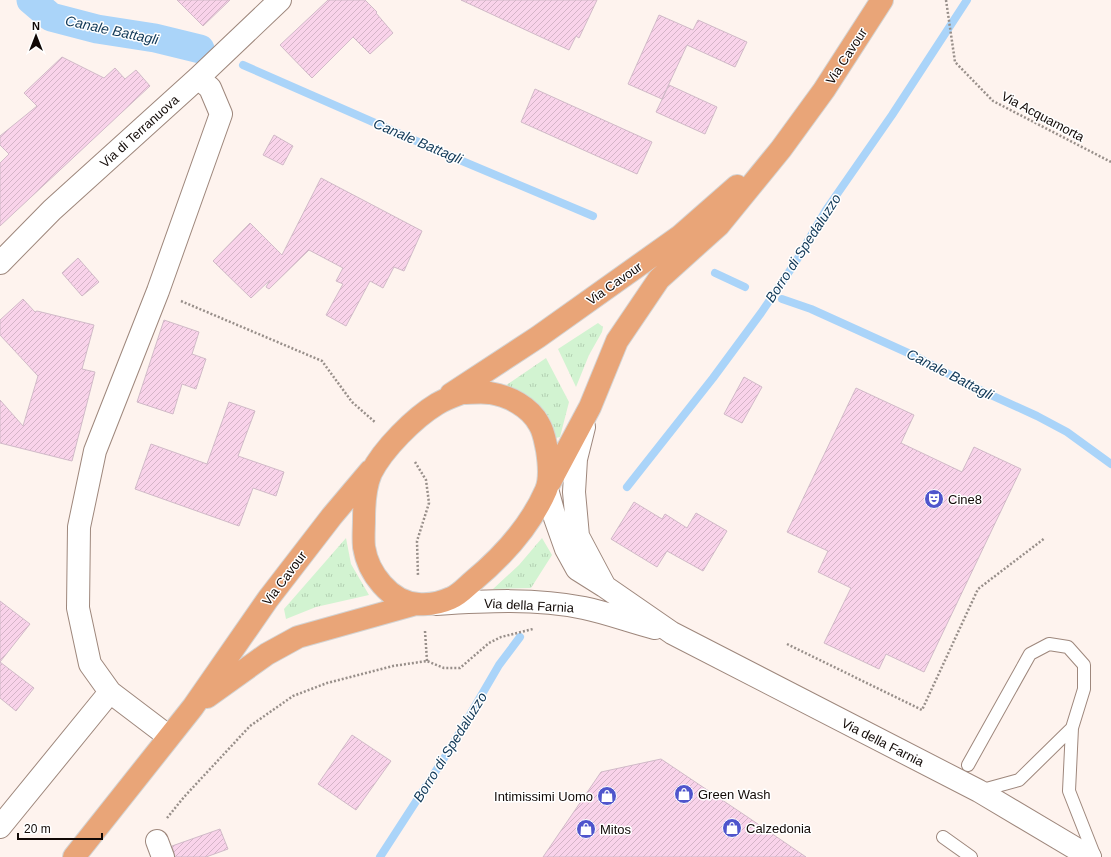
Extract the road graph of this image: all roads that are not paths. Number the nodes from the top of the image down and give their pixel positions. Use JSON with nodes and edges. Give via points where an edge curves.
{"nodes":[{"id":1,"x":280,"y":0,"type":"edge"},
{"id":2,"x":882,"y":0,"type":"edge"},
{"id":3,"x":198,"y":78,"type":"junction"},
{"id":4,"x":781,"y":149,"type":"junction"},
{"id":5,"x":0,"y":263,"type":"edge"},
{"id":6,"x":437,"y":404,"type":"junction"},
{"id":7,"x":590,"y":407,"type":"junction"},
{"id":8,"x":383,"y":454,"type":"junction"},
{"id":9,"x":547,"y":489,"type":"junction"},
{"id":10,"x":604,"y":586,"type":"junction"},
{"id":11,"x":423,"y":604,"type":"junction"},
{"id":12,"x":672,"y":634,"type":"junction"},
{"id":13,"x":110,"y":692,"type":"junction"},
{"id":14,"x":193,"y":707,"type":"junction"},
{"id":15,"x":1072,"y":728,"type":"junction"},
{"id":16,"x":168,"y":736,"type":"junction"},
{"id":17,"x":968,"y":765,"type":"dead end"},
{"id":18,"x":979,"y":791,"type":"junction"},
{"id":19,"x":0,"y":827,"type":"edge"},
{"id":20,"x":943,"y":837,"type":"dead end"},
{"id":21,"x":955,"y":853,"type":"edge"},
{"id":22,"x":74,"y":857,"type":"edge"},
{"id":23,"x":971,"y":857,"type":"edge"},
{"id":24,"x":1090,"y":857,"type":"edge"},
{"id":25,"x":1096,"y":857,"type":"edge"}],
"edges":[{"from":1,"to":3,"type":"street","name":"Via di Terranuova"},
{"from":2,"to":4,"type":"main road","name":"Via Cavour","via":[[824,90]]},
{"from":3,"to":5,"type":"street","name":"Via di Terranuova","via":[[52,210]]},
{"from":3,"to":13,"type":"street","via":[[210,88],[221,114],[158,291],[96,450],[79,527],[78,608],[90,664]]},
{"from":4,"to":6,"type":"main road","name":"Via Cavour","via":[[680,236],[538,337]]},
{"from":4,"to":7,"type":"main road","name":"Via Cavour","via":[[719,225],[659,279],[617,341]]},
{"from":6,"to":8,"type":"main road","name":"Via Cavour","via":[[399,436]]},
{"from":6,"to":9,"type":"main road","name":"Via Cavour","via":[[462,393],[490,393],[524,407],[538,422],[545,437],[550,467]]},
{"from":7,"to":9,"type":"main road","name":"Via Cavour"},
{"from":7,"to":10,"type":"street","name":"Via della Farnia","via":[[576,459],[574,492],[578,536]]},
{"from":8,"to":11,"type":"main road","name":"Via Cavour","via":[[371,474],[367,488],[364,547],[377,579],[389,592],[404,601]]},
{"from":8,"to":14,"type":"main road","name":"Via Cavour","via":[[268,599]]},
{"from":9,"to":10,"type":"street","name":"Via della Farnia","via":[[566,549],[577,569]]},
{"from":9,"to":11,"type":"main road","name":"Via Cavour","via":[[527,525],[492,565],[452,598]]},
{"from":10,"to":12,"type":"street","name":"Via della Farnia"},
{"from":11,"to":12,"type":"street","name":"Via della Farnia","via":[[504,601],[553,604],[584,608]]},
{"from":11,"to":14,"type":"main road","name":"Via Cavour","via":[[298,637],[267,654]]},
{"from":12,"to":18,"type":"street","name":"Via della Farnia"},
{"from":13,"to":16,"type":"street"},
{"from":13,"to":19,"type":"street"},
{"from":14,"to":16,"type":"main road","name":"Via Cavour"},
{"from":15,"to":17,"type":"lane","via":[[1084,689],[1084,665],[1068,648],[1049,644],[1030,654]]},
{"from":15,"to":18,"type":"lane","via":[[1019,780]]},
{"from":15,"to":25,"type":"lane","via":[[1069,791]]},
{"from":16,"to":22,"type":"main road","name":"Via Cavour"},
{"from":18,"to":24,"type":"street","name":"Via della Farnia"},
{"from":20,"to":21,"type":"lane"},
{"from":21,"to":23,"type":"lane"}]}
